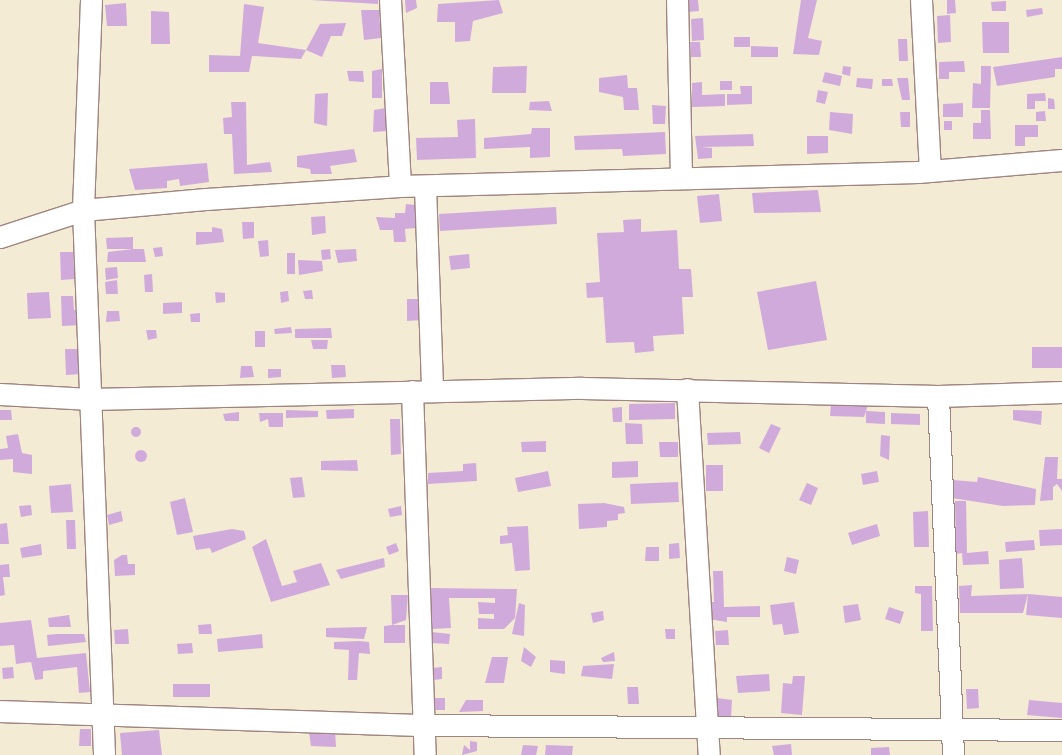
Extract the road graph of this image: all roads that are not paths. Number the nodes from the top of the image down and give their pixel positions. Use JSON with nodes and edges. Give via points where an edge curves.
{"nodes":[{"id":1,"x":91,"y":0,"type":"edge"},
{"id":2,"x":390,"y":0,"type":"edge"},
{"id":3,"x":677,"y":0,"type":"edge"},
{"id":4,"x":922,"y":0,"type":"edge"},
{"id":5,"x":1062,"y":160,"type":"edge"},
{"id":6,"x":930,"y":171,"type":"junction"},
{"id":7,"x":681,"y":178,"type":"junction"},
{"id":8,"x":400,"y":186,"type":"junction"},
{"id":9,"x":425,"y":186,"type":"junction"},
{"id":10,"x":83,"y":210,"type":"junction"},
{"id":11,"x":0,"y":237,"type":"edge"},
{"id":12,"x":687,"y":389,"type":"junction"},
{"id":13,"x":422,"y":391,"type":"junction"},
{"id":14,"x":1062,"y":392,"type":"edge"},
{"id":15,"x":0,"y":394,"type":"edge"},
{"id":16,"x":938,"y":396,"type":"junction"},
{"id":17,"x":90,"y":399,"type":"junction"},
{"id":18,"x":0,"y":711,"type":"edge"},
{"id":19,"x":103,"y":715,"type":"junction"},
{"id":20,"x":424,"y":726,"type":"junction"},
{"id":21,"x":708,"y":727,"type":"junction"},
{"id":22,"x":952,"y":729,"type":"junction"},
{"id":23,"x":1062,"y":730,"type":"edge"},
{"id":24,"x":104,"y":755,"type":"edge"},
{"id":25,"x":425,"y":755,"type":"edge"},
{"id":26,"x":709,"y":755,"type":"edge"},
{"id":27,"x":953,"y":755,"type":"edge"}],
"edges":[{"from":1,"to":10,"type":"street"},
{"from":2,"to":8,"type":"street"},
{"from":3,"to":7,"type":"street"},
{"from":4,"to":6,"type":"street"},
{"from":5,"to":6,"type":"street"},
{"from":6,"to":7,"type":"street"},
{"from":7,"to":9,"type":"street"},
{"from":8,"to":9,"type":"street"},
{"from":8,"to":10,"type":"street"},
{"from":9,"to":13,"type":"street"},
{"from":10,"to":11,"type":"street"},
{"from":10,"to":17,"type":"street"},
{"from":12,"to":13,"type":"street"},
{"from":12,"to":16,"type":"street"},
{"from":12,"to":21,"type":"street"},
{"from":13,"to":17,"type":"street"},
{"from":13,"to":20,"type":"street"},
{"from":14,"to":16,"type":"street"},
{"from":15,"to":17,"type":"street"},
{"from":16,"to":22,"type":"street"},
{"from":17,"to":19,"type":"street"},
{"from":18,"to":19,"type":"street"},
{"from":19,"to":20,"type":"street"},
{"from":19,"to":24,"type":"street"},
{"from":20,"to":21,"type":"street"},
{"from":20,"to":25,"type":"street"},
{"from":21,"to":22,"type":"street"},
{"from":21,"to":26,"type":"street"},
{"from":22,"to":23,"type":"street"},
{"from":22,"to":27,"type":"street"}]}
